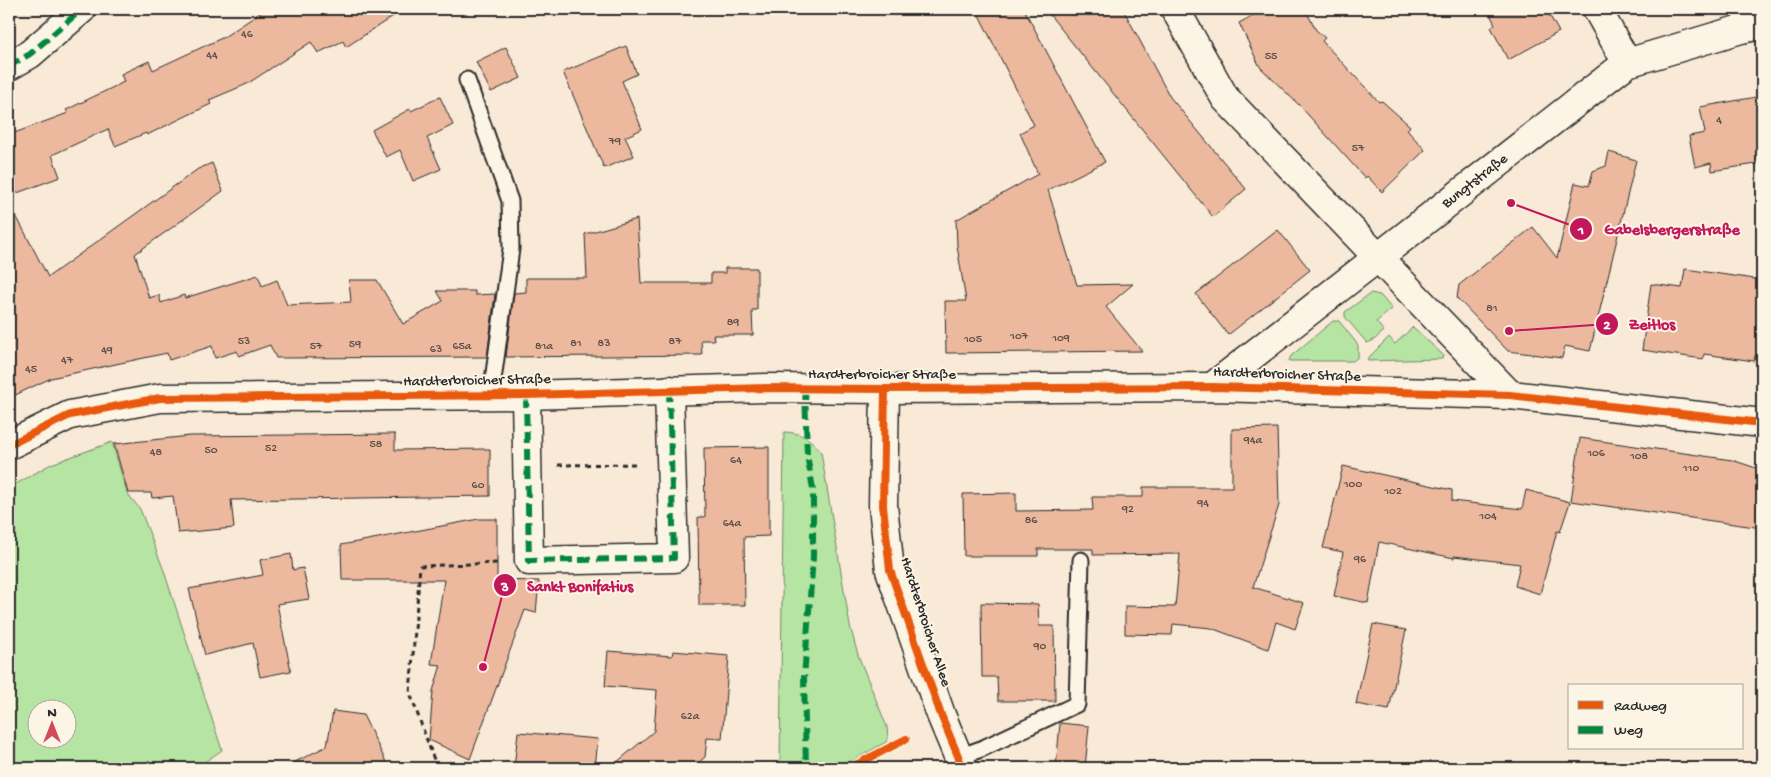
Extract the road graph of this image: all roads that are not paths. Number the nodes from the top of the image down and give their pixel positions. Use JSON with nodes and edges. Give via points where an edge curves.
{"nodes":[{"id":1,"x":82,"y":9,"type":"edge"},
{"id":2,"x":1175,"y":9,"type":"edge"},
{"id":3,"x":1597,"y":9,"type":"edge"},
{"id":4,"x":1762,"y":25,"type":"edge"},
{"id":5,"x":1627,"y":63,"type":"junction"},
{"id":6,"x":9,"y":66,"type":"edge"},
{"id":7,"x":467,"y":80,"type":"dead end"},
{"id":8,"x":1380,"y":257,"type":"junction"},
{"id":9,"x":1212,"y":386,"type":"junction"},
{"id":10,"x":885,"y":389,"type":"junction"},
{"id":11,"x":669,"y":390,"type":"junction"},
{"id":12,"x":491,"y":395,"type":"junction"},
{"id":13,"x":526,"y":395,"type":"junction"},
{"id":14,"x":1510,"y":395,"type":"junction"},
{"id":15,"x":1762,"y":423,"type":"edge"},
{"id":16,"x":9,"y":445,"type":"edge"},
{"id":17,"x":1081,"y":560,"type":"dead end"},
{"id":18,"x":961,"y":762,"type":"edge"}],
"edges":[{"from":1,"to":6,"type":"street","via":[[30,54]]},
{"from":2,"to":8,"type":"street","via":[[1225,98]]},
{"from":3,"to":5,"type":"street"},
{"from":4,"to":5,"type":"street","name":"Bungtstraße"},
{"from":5,"to":8,"type":"street","name":"Bungtstraße"},
{"from":7,"to":12,"type":"lane","via":[[510,201],[510,249]]},
{"from":8,"to":9,"type":"street","name":"Bungtstraße"},
{"from":8,"to":14,"type":"street"},
{"from":9,"to":10,"type":"street","name":"Hardterbroicher Straße"},
{"from":9,"to":14,"type":"street","name":"Hardterbroicher Straße"},
{"from":10,"to":11,"type":"street","name":"Hardterbroicher Straße"},
{"from":10,"to":18,"type":"street","name":"Hardterbroicher Allee","via":[[884,506],[890,570]]},
{"from":11,"to":13,"type":"street","name":"Hardterbroicher Straße"},
{"from":11,"to":13,"type":"street","via":[[674,558],[529,561]]},
{"from":12,"to":13,"type":"street","name":"Hardterbroicher Straße"},
{"from":12,"to":16,"type":"street","name":"Hardterbroicher Straße","via":[[160,398],[70,415]]},
{"from":14,"to":15,"type":"street","name":"Hardterbroicher Straße"},
{"from":17,"to":18,"type":"lane","via":[[1077,704],[981,749]]}]}
